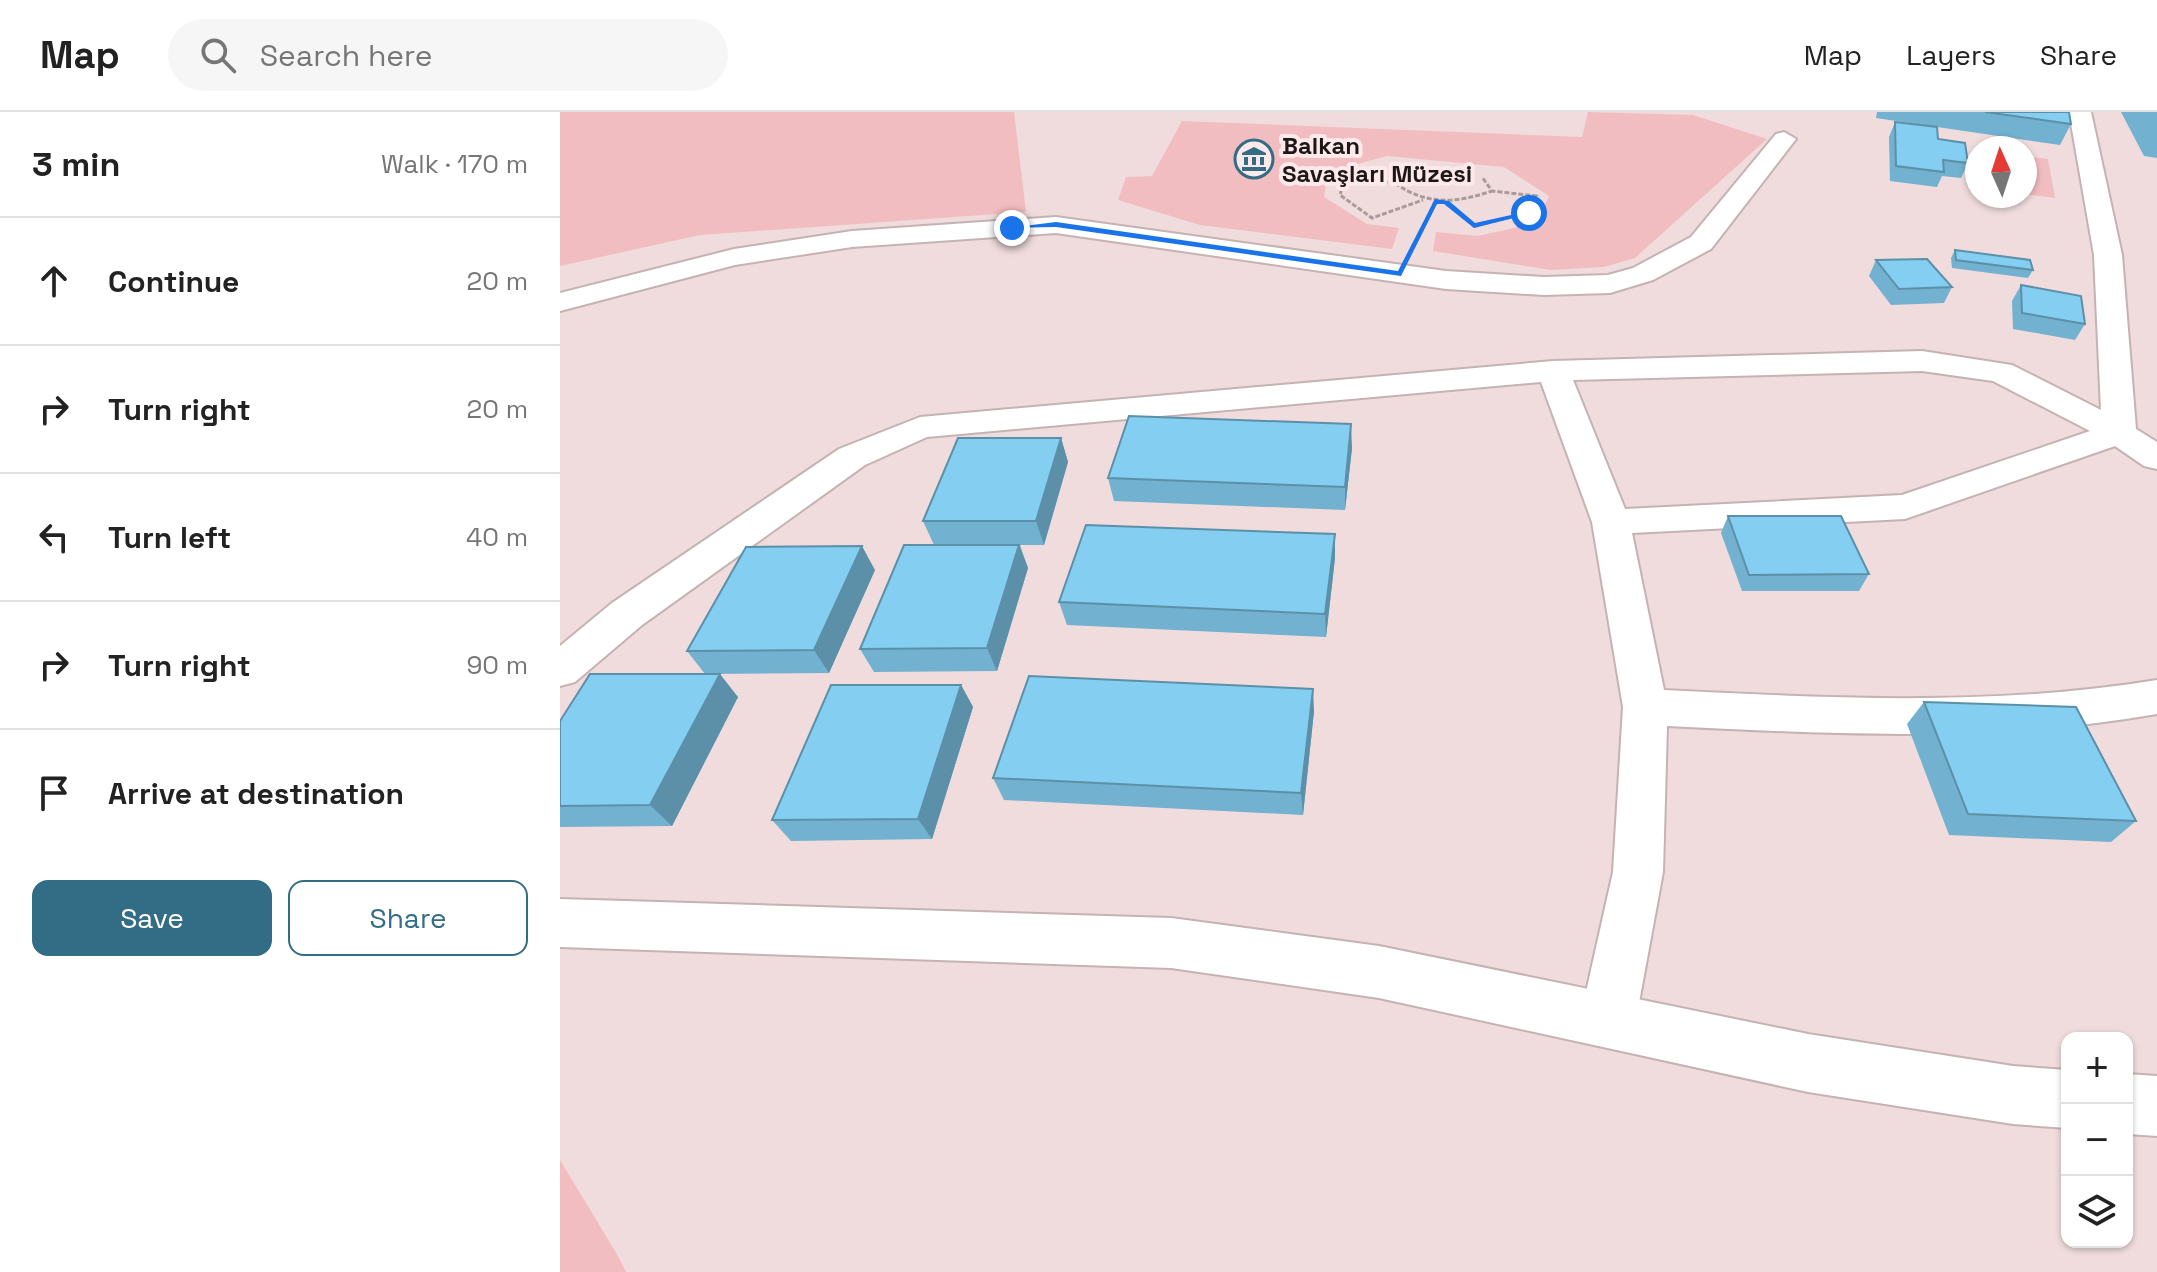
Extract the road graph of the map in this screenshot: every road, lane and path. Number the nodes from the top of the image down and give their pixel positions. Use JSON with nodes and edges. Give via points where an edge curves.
{"nodes":[{"id":1,"x":2080,"y":112,"type":"edge"},
{"id":2,"x":1784,"y":139,"type":"dead end"},
{"id":3,"x":1420,"y":171,"type":"dead end"},
{"id":4,"x":1482,"y":177,"type":"dead end"},
{"id":5,"x":1395,"y":183,"type":"junction"},
{"id":6,"x":1492,"y":191,"type":"junction"},
{"id":7,"x":1423,"y":200,"type":"junction"},
{"id":8,"x":1435,"y":201,"type":"junction"},
{"id":9,"x":1446,"y":202,"type":"junction"},
{"id":10,"x":1401,"y":274,"type":"junction"},
{"id":11,"x":560,"y":302,"type":"edge"},
{"id":12,"x":1553,"y":371,"type":"junction"},
{"id":13,"x":2119,"y":433,"type":"junction"},
{"id":14,"x":2157,"y":458,"type":"edge"},
{"id":15,"x":1611,"y":522,"type":"junction"},
{"id":16,"x":560,"y":670,"type":"edge"},
{"id":17,"x":2157,"y":697,"type":"edge"},
{"id":18,"x":1645,"y":707,"type":"junction"},
{"id":19,"x":560,"y":923,"type":"edge"},
{"id":20,"x":1608,"y":1019,"type":"junction"},
{"id":21,"x":2061,"y":1099,"type":"edge"},
{"id":22,"x":2133,"y":1104,"type":"edge"},
{"id":23,"x":2157,"y":1106,"type":"edge"}],
"edges":[{"from":1,"to":13,"type":"street","via":[[2108,255]]},
{"from":2,"to":10,"type":"street","via":[[1701,243],[1643,274],[1610,284],[1544,286]]},
{"from":3,"to":5,"type":"path"},
{"from":4,"to":6,"type":"path"},
{"from":5,"to":7,"type":"path"},
{"from":5,"to":7,"type":"path","via":[[1345,177],[1340,195],[1372,218]]},
{"from":6,"to":9,"type":"path","via":[[1458,204]]},
{"from":6,"to":9,"type":"path","via":[[1537,196],[1529,213],[1474,226]]},
{"from":7,"to":8,"type":"path"},
{"from":8,"to":9,"type":"path"},
{"from":8,"to":10,"type":"path"},
{"from":10,"to":11,"type":"street","via":[[1056,225],[852,239],[734,257]]},
{"from":12,"to":13,"type":"street","via":[[1959,364],[2001,372]]},
{"from":12,"to":15,"type":"street"},
{"from":12,"to":16,"type":"street","via":[[920,427],[852,457],[627,614]]},
{"from":13,"to":14,"type":"street"},
{"from":13,"to":15,"type":"street","via":[[1905,507]]},
{"from":15,"to":18,"type":"street"},
{"from":17,"to":18,"type":"street","via":[[2095,708],[1877,717]]},
{"from":18,"to":20,"type":"street","via":[[1638,872]]},
{"from":19,"to":20,"type":"street","via":[[1171,943],[1379,972]]},
{"from":20,"to":21,"type":"street","via":[[1808,1063]]},
{"from":22,"to":23,"type":"street"}]}
